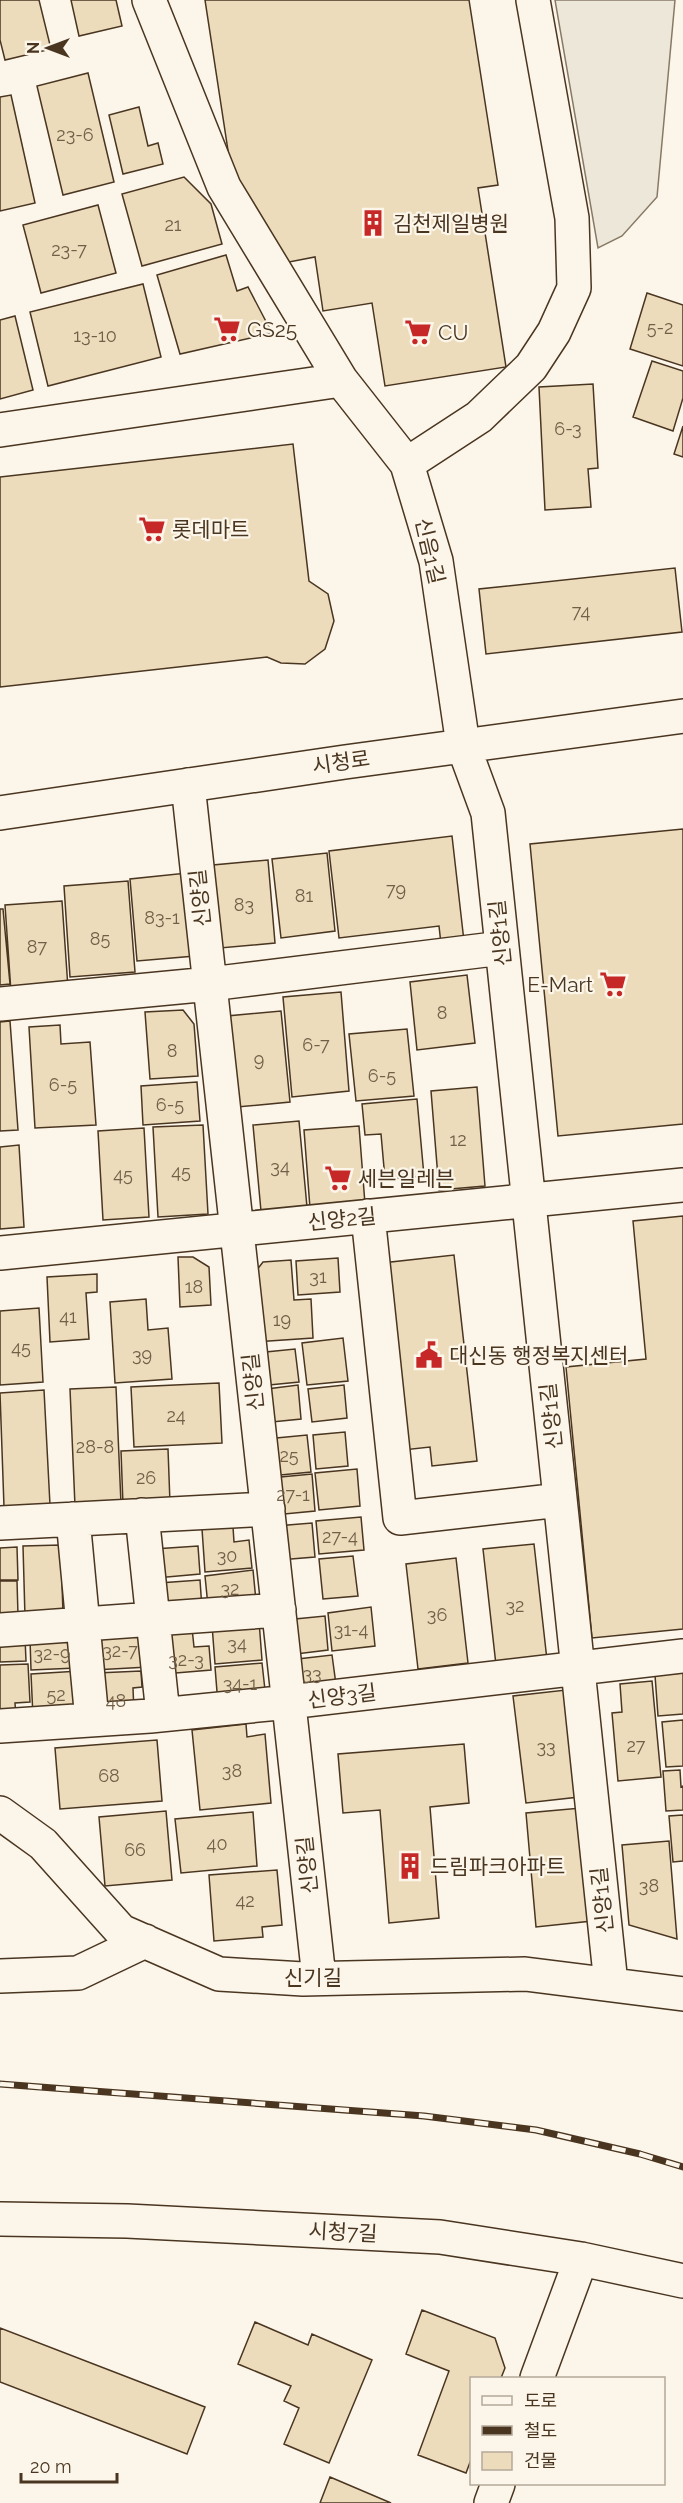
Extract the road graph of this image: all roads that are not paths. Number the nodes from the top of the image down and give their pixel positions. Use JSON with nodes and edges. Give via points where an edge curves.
{"nodes":[{"id":1,"x":149,"y":0,"type":"edge"},
{"id":2,"x":532,"y":0,"type":"edge"},
{"id":3,"x":341,"y":380,"type":"junction"},
{"id":4,"x":0,"y":430,"type":"edge"},
{"id":5,"x":407,"y":464,"type":"junction"},
{"id":6,"x":683,"y":716,"type":"edge"},
{"id":7,"x":463,"y":746,"type":"junction"},
{"id":8,"x":188,"y":785,"type":"junction"},
{"id":9,"x":0,"y":813,"type":"edge"},
{"id":10,"x":502,"y":948,"type":"junction"},
{"id":11,"x":210,"y":984,"type":"junction"},
{"id":12,"x":0,"y":1004,"type":"edge"},
{"id":13,"x":683,"y":1185,"type":"edge"},
{"id":14,"x":528,"y":1200,"type":"junction"},
{"id":15,"x":368,"y":1216,"type":"junction"},
{"id":16,"x":237,"y":1230,"type":"junction"},
{"id":17,"x":0,"y":1253,"type":"edge"},
{"id":18,"x":560,"y":1500,"type":"junction"},
{"id":19,"x":268,"y":1509,"type":"junction"},
{"id":20,"x":142,"y":1515,"type":"junction"},
{"id":21,"x":73,"y":1519,"type":"junction"},
{"id":22,"x":0,"y":1523,"type":"edge"},
{"id":23,"x":279,"y":1610,"type":"junction"},
{"id":24,"x":153,"y":1619,"type":"junction"},
{"id":25,"x":83,"y":1624,"type":"junction"},
{"id":26,"x":0,"y":1629,"type":"edge"},
{"id":27,"x":683,"y":1656,"type":"edge"},
{"id":28,"x":577,"y":1668,"type":"junction"},
{"id":29,"x":289,"y":1702,"type":"junction"},
{"id":30,"x":163,"y":1714,"type":"junction"},
{"id":31,"x":92,"y":1720,"type":"junction"},
{"id":32,"x":0,"y":1726,"type":"edge"},
{"id":33,"x":0,"y":1813,"type":"edge"},
{"id":34,"x":145,"y":1941,"type":"junction"},
{"id":35,"x":0,"y":1977,"type":"edge"},
{"id":36,"x":319,"y":1978,"type":"junction"},
{"id":37,"x":611,"y":1984,"type":"junction"},
{"id":38,"x":683,"y":1994,"type":"edge"},
{"id":39,"x":0,"y":2219,"type":"edge"},
{"id":40,"x":581,"y":2259,"type":"junction"},
{"id":41,"x":683,"y":2281,"type":"edge"},
{"id":42,"x":538,"y":2377,"type":"edge"},
{"id":43,"x":498,"y":2485,"type":"edge"},
{"id":44,"x":491,"y":2503,"type":"edge"}],
"edges":[{"from":1,"to":3,"type":"street","name":"신음1길","via":[[224,187]]},
{"from":2,"to":5,"type":"street","via":[[572,218],[574,288],[554,332],[531,368],[479,417]]},
{"from":3,"to":4,"type":"street"},
{"from":3,"to":5,"type":"street","name":"신음1길"},
{"from":5,"to":7,"type":"street","name":"신음1길","via":[[436,561]]},
{"from":6,"to":7,"type":"street","name":"시청로"},
{"from":7,"to":8,"type":"street","name":"시청로"},
{"from":7,"to":10,"type":"street","name":"신양1길","via":[[488,813]]},
{"from":8,"to":9,"type":"street","name":"시청로"},
{"from":8,"to":11,"type":"street","name":"신양길"},
{"from":10,"to":11,"type":"street"},
{"from":10,"to":14,"type":"street","name":"신양1길"},
{"from":11,"to":12,"type":"street"},
{"from":11,"to":16,"type":"street","name":"신양길"},
{"from":13,"to":14,"type":"street","name":"신양2길"},
{"from":14,"to":15,"type":"street","name":"신양2길"},
{"from":14,"to":18,"type":"street","name":"신양1길"},
{"from":15,"to":16,"type":"street","name":"신양2길"},
{"from":15,"to":18,"type":"street","via":[[400,1518]]},
{"from":16,"to":17,"type":"street","name":"신양2길"},
{"from":16,"to":19,"type":"street","name":"신양길"},
{"from":18,"to":28,"type":"street","name":"신양1길"},
{"from":19,"to":20,"type":"street"},
{"from":19,"to":23,"type":"street","name":"신양길"},
{"from":20,"to":21,"type":"street"},
{"from":20,"to":24,"type":"street"},
{"from":21,"to":22,"type":"street"},
{"from":21,"to":25,"type":"street"},
{"from":23,"to":24,"type":"street"},
{"from":23,"to":29,"type":"street","name":"신양길"},
{"from":24,"to":25,"type":"street"},
{"from":24,"to":30,"type":"street"},
{"from":25,"to":26,"type":"street"},
{"from":25,"to":31,"type":"street"},
{"from":27,"to":28,"type":"street","name":"신양3길"},
{"from":28,"to":29,"type":"street","name":"신양3길"},
{"from":28,"to":37,"type":"street","name":"신양1길"},
{"from":29,"to":30,"type":"street","name":"신양3길"},
{"from":29,"to":36,"type":"street","name":"신양길"},
{"from":30,"to":31,"type":"street","name":"신양3길"},
{"from":31,"to":32,"type":"street","name":"신양3길"},
{"from":33,"to":34,"type":"street","name":"신기길","via":[[43,1844],[121,1931]]},
{"from":34,"to":35,"type":"street","via":[[78,1973]]},
{"from":34,"to":36,"type":"street","name":"신기길","via":[[219,1974]]},
{"from":36,"to":37,"type":"street","name":"신기길","via":[[525,1974]]},
{"from":37,"to":38,"type":"street","name":"신기길"},
{"from":39,"to":40,"type":"street","name":"시청7길","via":[[127,2221],[440,2237]]},
{"from":40,"to":41,"type":"street","name":"시청7길"},
{"from":40,"to":42,"type":"street"},
{"from":43,"to":44,"type":"street"}]}
